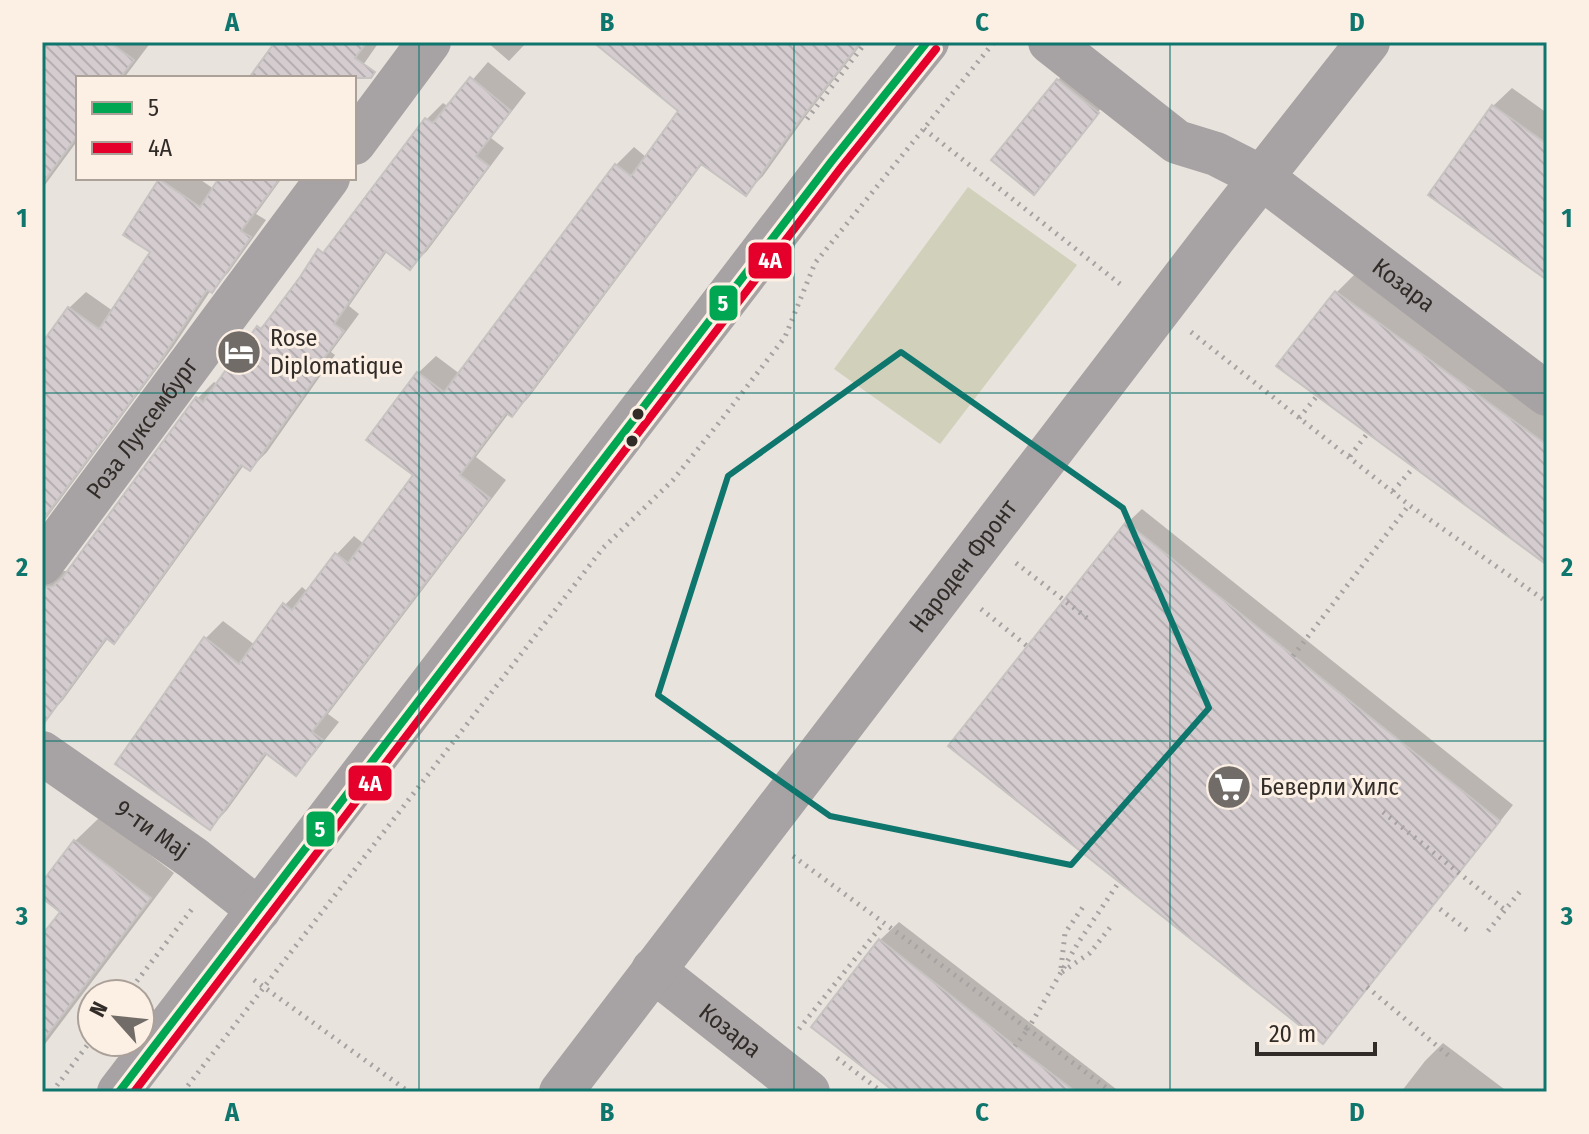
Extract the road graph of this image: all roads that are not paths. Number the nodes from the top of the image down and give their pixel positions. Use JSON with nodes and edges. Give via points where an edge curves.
{"nodes":[{"id":1,"x":429,"y":42,"type":"edge"},
{"id":2,"x":927,"y":42,"type":"edge"},
{"id":3,"x":1050,"y":42,"type":"edge"},
{"id":4,"x":1368,"y":42,"type":"edge"},
{"id":5,"x":356,"y":140,"type":"edge"},
{"id":6,"x":1261,"y":177,"type":"junction"},
{"id":7,"x":327,"y":180,"type":"edge"},
{"id":8,"x":1547,"y":394,"type":"edge"},
{"id":9,"x":42,"y":563,"type":"edge"},
{"id":10,"x":42,"y":753,"type":"edge"},
{"id":11,"x":259,"y":910,"type":"junction"},
{"id":12,"x":653,"y":970,"type":"junction"},
{"id":13,"x":119,"y":1092,"type":"edge"},
{"id":14,"x":561,"y":1092,"type":"edge"},
{"id":15,"x":808,"y":1092,"type":"edge"}],
"edges":[{"from":1,"to":5,"type":"street"},
{"from":2,"to":11,"type":"street"},
{"from":3,"to":6,"type":"street","name":"Козара","via":[[1177,142]]},
{"from":4,"to":6,"type":"street","name":"Народен Фронт"},
{"from":6,"to":8,"type":"street","name":"Козара"},
{"from":6,"to":12,"type":"street","name":"Народен Фронт"},
{"from":7,"to":9,"type":"street","name":"Роза Луксембург"},
{"from":10,"to":11,"type":"street","name":"9-ти Мај"},
{"from":11,"to":13,"type":"street"},
{"from":12,"to":14,"type":"street","name":"Народен Фронт"},
{"from":12,"to":15,"type":"street","name":"Козара"}]}
